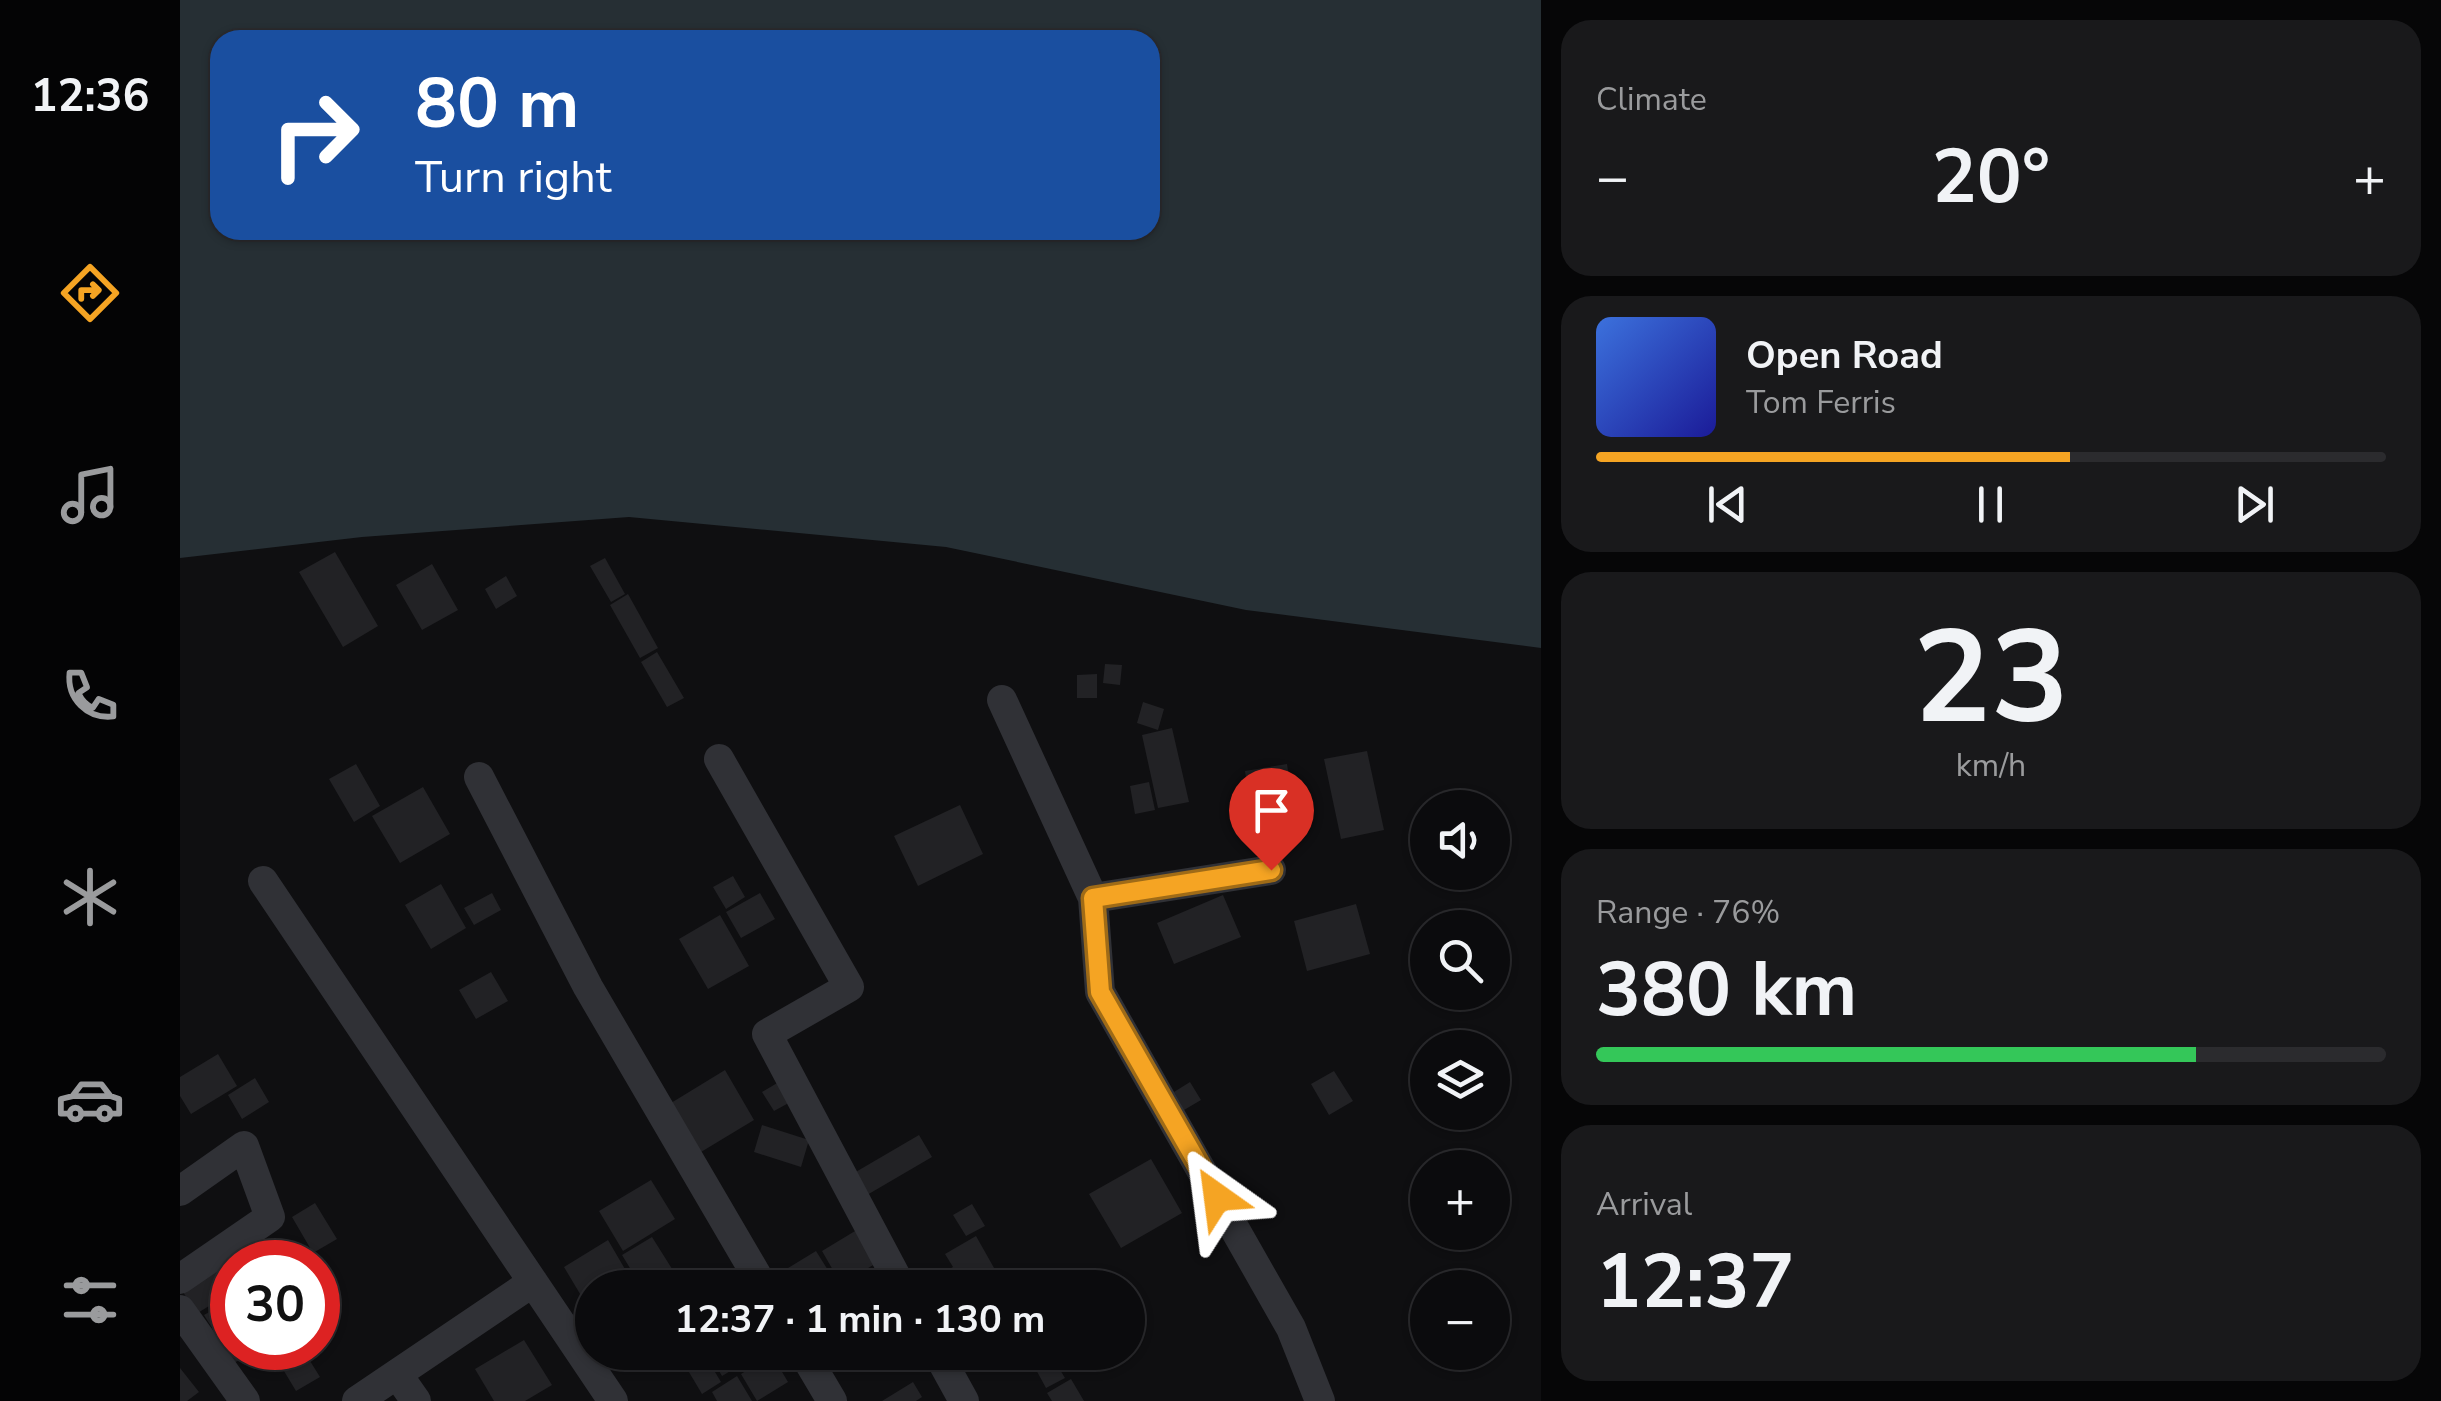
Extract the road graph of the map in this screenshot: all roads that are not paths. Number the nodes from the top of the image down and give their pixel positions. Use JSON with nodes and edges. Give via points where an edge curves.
{"nodes":[{"id":1,"x":1002,"y":700,"type":"dead end"},
{"id":2,"x":720,"y":759,"type":"dead end"},
{"id":3,"x":479,"y":777,"type":"dead end"},
{"id":4,"x":1271,"y":870,"type":"dead end"},
{"id":5,"x":263,"y":881,"type":"dead end"},
{"id":6,"x":1093,"y":898,"type":"junction"},
{"id":7,"x":180,"y":1191,"type":"edge"},
{"id":8,"x":753,"y":1270,"type":"edge"},
{"id":9,"x":892,"y":1270,"type":"edge"},
{"id":10,"x":180,"y":1279,"type":"edge"},
{"id":11,"x":533,"y":1282,"type":"junction"},
{"id":12,"x":180,"y":1310,"type":"edge"},
{"id":13,"x":813,"y":1370,"type":"edge"},
{"id":14,"x":948,"y":1370,"type":"edge"},
{"id":15,"x":397,"y":1374,"type":"junction"},
{"id":16,"x":245,"y":1401,"type":"edge"},
{"id":17,"x":357,"y":1401,"type":"edge"},
{"id":18,"x":416,"y":1401,"type":"edge"},
{"id":19,"x":613,"y":1401,"type":"edge"},
{"id":20,"x":832,"y":1401,"type":"edge"},
{"id":21,"x":964,"y":1401,"type":"edge"},
{"id":22,"x":1320,"y":1401,"type":"edge"}],
"edges":[{"from":1,"to":6,"type":"street"},
{"from":2,"to":9,"type":"street","via":[[850,987],[767,1034]]},
{"from":3,"to":8,"type":"street","via":[[588,988]]},
{"from":4,"to":6,"type":"street"},
{"from":5,"to":11,"type":"street"},
{"from":6,"to":22,"type":"street","via":[[1100,992],[1291,1328]]},
{"from":7,"to":10,"type":"street","via":[[244,1146],[270,1217]]},
{"from":11,"to":15,"type":"street"},
{"from":11,"to":19,"type":"street"},
{"from":12,"to":16,"type":"street"},
{"from":13,"to":20,"type":"street"},
{"from":14,"to":21,"type":"street"},
{"from":15,"to":17,"type":"street"},
{"from":15,"to":18,"type":"street"}]}
